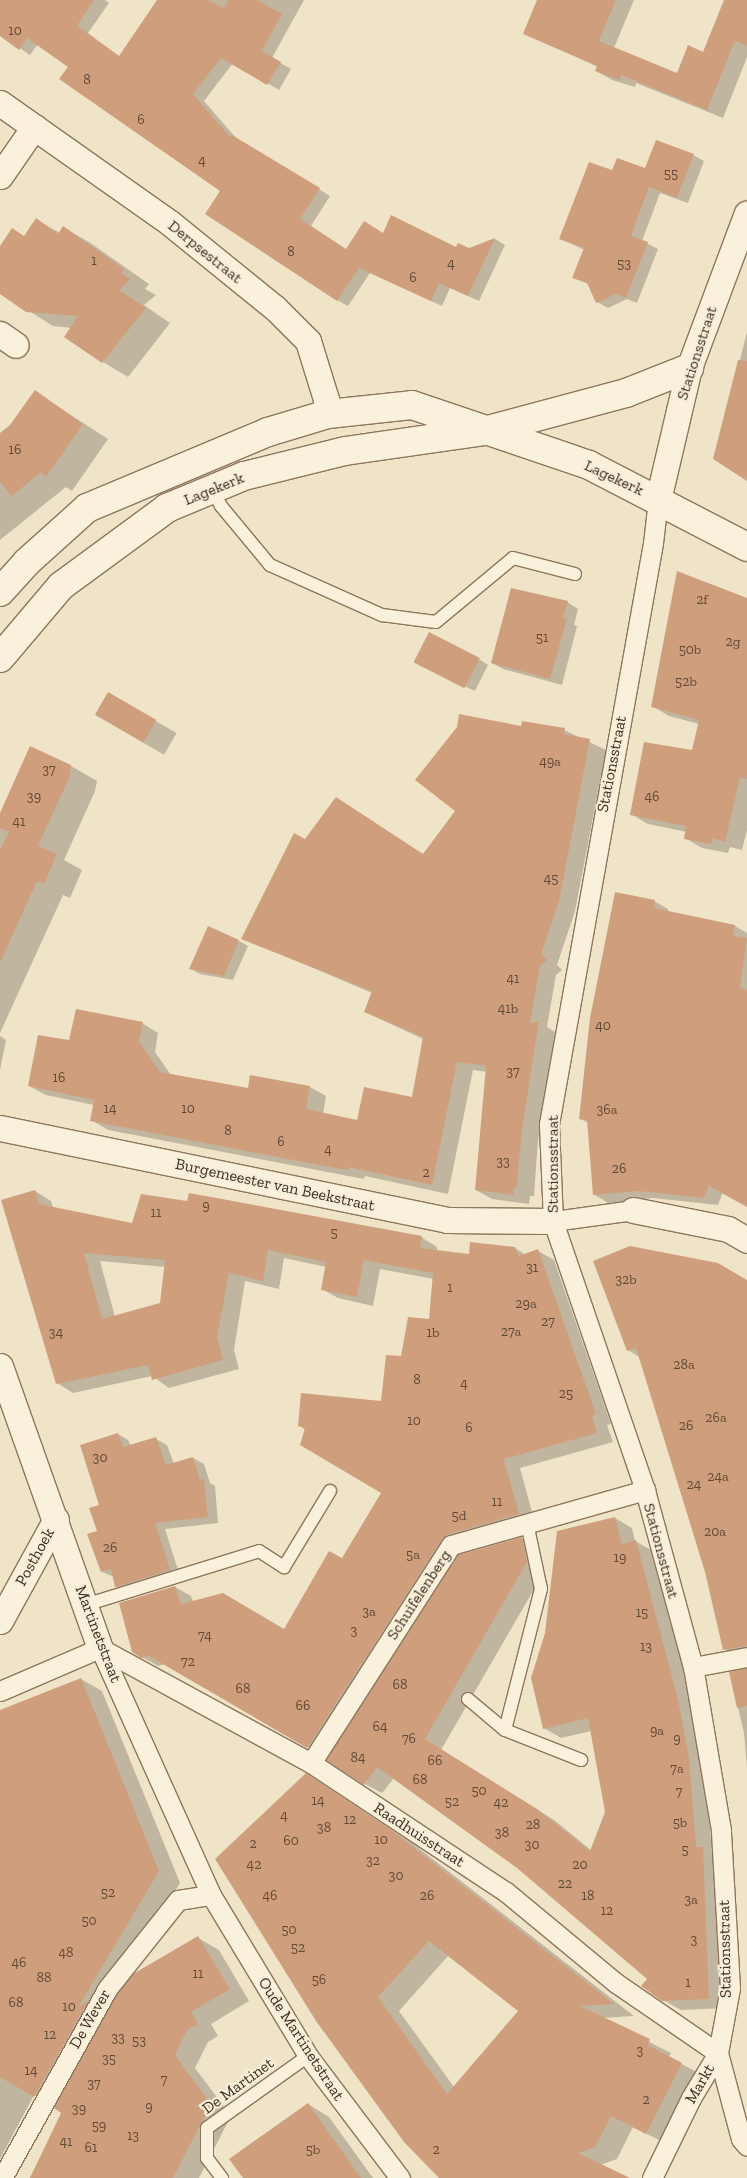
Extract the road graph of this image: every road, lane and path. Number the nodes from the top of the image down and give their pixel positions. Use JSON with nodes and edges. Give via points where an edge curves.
{"nodes":[{"id":1,"x":0,"y":103,"type":"edge"},
{"id":2,"x":34,"y":127,"type":"junction"},
{"id":3,"x":0,"y":176,"type":"edge"},
{"id":4,"x":747,"y":212,"type":"edge"},
{"id":5,"x":689,"y":368,"type":"junction"},
{"id":6,"x":328,"y":414,"type":"junction"},
{"id":7,"x":484,"y":431,"type":"junction"},
{"id":8,"x":212,"y":490,"type":"junction"},
{"id":9,"x":658,"y":500,"type":"junction"},
{"id":10,"x":747,"y":547,"type":"edge"},
{"id":11,"x":575,"y":574,"type":"dead end"},
{"id":12,"x":0,"y":592,"type":"edge"},
{"id":13,"x":1,"y":650,"type":"edge"},
{"id":14,"x":0,"y":1128,"type":"edge"},
{"id":15,"x":633,"y":1210,"type":"joint"},
{"id":16,"x":553,"y":1221,"type":"junction"},
{"id":17,"x":747,"y":1240,"type":"edge"},
{"id":18,"x":0,"y":1366,"type":"edge"},
{"id":19,"x":645,"y":1490,"type":"junction"},
{"id":20,"x":330,"y":1491,"type":"dead end"},
{"id":21,"x":56,"y":1519,"type":"junction"},
{"id":22,"x":527,"y":1523,"type":"junction"},
{"id":23,"x":85,"y":1604,"type":"junction"},
{"id":24,"x":0,"y":1621,"type":"edge"},
{"id":25,"x":100,"y":1648,"type":"junction"},
{"id":26,"x":747,"y":1657,"type":"edge"},
{"id":27,"x":693,"y":1667,"type":"junction"},
{"id":28,"x":0,"y":1691,"type":"edge"},
{"id":29,"x":468,"y":1699,"type":"dead end"},
{"id":30,"x":505,"y":1730,"type":"junction"},
{"id":31,"x":581,"y":1760,"type":"dead end"},
{"id":32,"x":311,"y":1764,"type":"junction"},
{"id":33,"x":211,"y":1895,"type":"junction"},
{"id":34,"x":718,"y":2053,"type":"junction"},
{"id":35,"x":308,"y":2056,"type":"junction"},
{"id":36,"x":747,"y":2146,"type":"edge"},
{"id":37,"x":4,"y":2166,"type":"edge"},
{"id":38,"x":222,"y":2178,"type":"edge"},
{"id":39,"x":400,"y":2178,"type":"edge"},
{"id":40,"x":652,"y":2178,"type":"edge"}],
"edges":[{"from":1,"to":2,"type":"street","name":"Derpsestraat"},
{"from":2,"to":3,"type":"street"},
{"from":2,"to":6,"type":"street","name":"Derpsestraat","via":[[170,223],[275,308],[308,341]]},
{"from":4,"to":5,"type":"street","name":"Stationsstraat"},
{"from":5,"to":7,"type":"street","via":[[626,393]]},
{"from":5,"to":9,"type":"street","name":"Stationsstraat"},
{"from":6,"to":7,"type":"street","name":"Lagekerk","via":[[412,406]]},
{"from":6,"to":12,"type":"street","name":"Lagekerk","via":[[268,432],[87,508],[27,562]]},
{"from":7,"to":8,"type":"street","name":"Lagekerk","via":[[318,457],[244,476]]},
{"from":7,"to":9,"type":"street","name":"Lagekerk","via":[[589,465]]},
{"from":8,"to":11,"type":"lane","via":[[221,506],[270,565],[382,615],[436,622],[513,558]]},
{"from":8,"to":13,"type":"street","name":"Lagekerk","via":[[168,508],[61,586]]},
{"from":9,"to":10,"type":"street","name":"Lagekerk"},
{"from":9,"to":16,"type":"street","name":"Stationsstraat","via":[[654,543],[549,1124]]},
{"from":14,"to":16,"type":"street","name":"Burgemeester van Beekstraat","via":[[446,1220]]},
{"from":15,"to":16,"type":"street"},
{"from":15,"to":17,"type":"street","via":[[728,1229]]},
{"from":16,"to":19,"type":"street","name":"Stationsstraat"},
{"from":18,"to":21,"type":"street","name":"Martinetstraat"},
{"from":19,"to":22,"type":"street","name":"Schuifelenberg"},
{"from":19,"to":27,"type":"street","name":"Stationsstraat"},
{"from":20,"to":23,"type":"lane","via":[[284,1567],[259,1551]]},
{"from":21,"to":23,"type":"street","name":"Martinetstraat"},
{"from":21,"to":24,"type":"street","name":"Posthoek"},
{"from":22,"to":30,"type":"lane","via":[[541,1589]]},
{"from":22,"to":32,"type":"street","name":"Schuifelenberg","via":[[451,1545]]},
{"from":23,"to":25,"type":"street","name":"Martinetstraat"},
{"from":25,"to":28,"type":"street"},
{"from":25,"to":32,"type":"street","name":"Raadhuisstraat"},
{"from":25,"to":33,"type":"street","name":"Martinetstraat"},
{"from":26,"to":27,"type":"street"},
{"from":27,"to":34,"type":"street","name":"Stationsstraat","via":[[721,1830],[730,1988]]},
{"from":29,"to":30,"type":"lane"},
{"from":30,"to":31,"type":"lane"},
{"from":32,"to":34,"type":"street","name":"Raadhuisstraat","via":[[506,1892],[616,1983]]},
{"from":33,"to":35,"type":"street","name":"Oude Martinetstraat"},
{"from":33,"to":37,"type":"street","name":"De Wever","via":[[178,1900],[107,1989]]},
{"from":34,"to":36,"type":"street","name":"Markt","via":[[741,2139]]},
{"from":34,"to":40,"type":"street","name":"Markt","via":[[691,2098]]},
{"from":35,"to":38,"type":"lane","name":"De Martinet","via":[[207,2128],[208,2158]]},
{"from":35,"to":39,"type":"street","name":"Oude Martinetstraat"}]}
